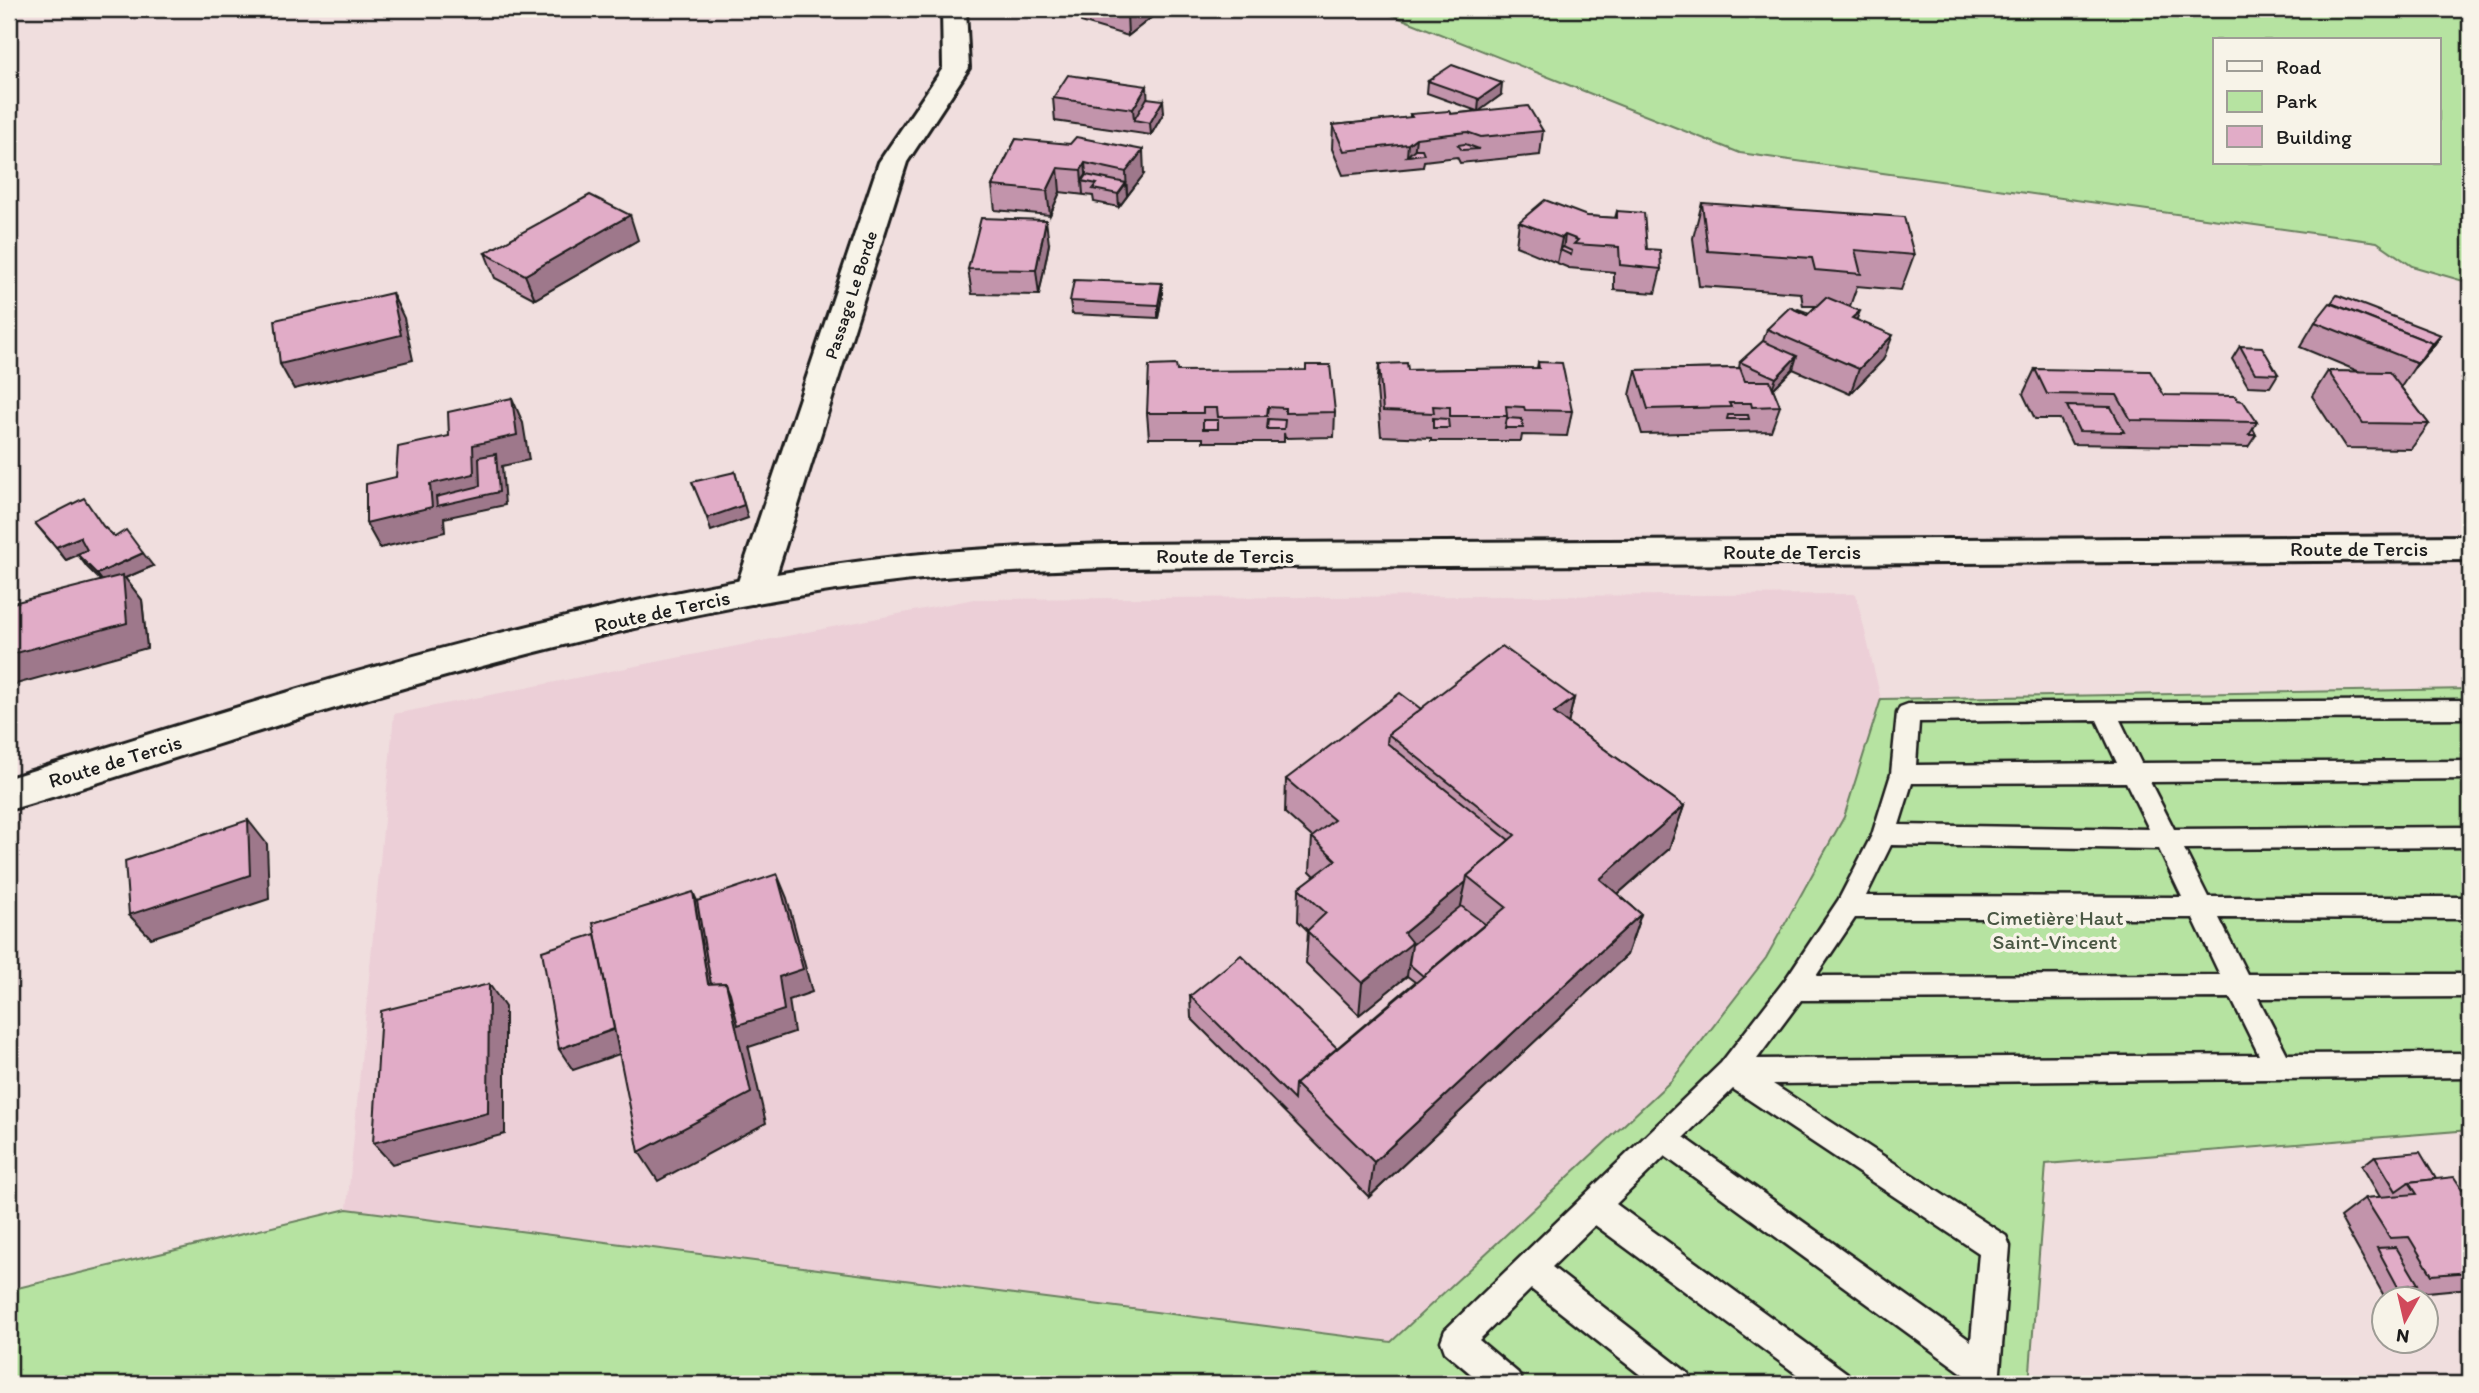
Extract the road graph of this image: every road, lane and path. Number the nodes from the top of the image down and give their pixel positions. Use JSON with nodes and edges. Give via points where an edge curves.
{"nodes":[{"id":1,"x":954,"y":9,"type":"edge"},
{"id":2,"x":2470,"y":548,"type":"edge"},
{"id":3,"x":753,"y":591,"type":"junction"},
{"id":4,"x":2104,"y":712,"type":"junction"},
{"id":5,"x":2466,"y":715,"type":"edge"},
{"id":6,"x":2470,"y":769,"type":"edge"},
{"id":7,"x":1903,"y":774,"type":"junction"},
{"id":8,"x":2135,"y":774,"type":"junction"},
{"id":9,"x":9,"y":794,"type":"edge"},
{"id":10,"x":1884,"y":835,"type":"junction"},
{"id":11,"x":2470,"y":837,"type":"edge"},
{"id":12,"x":2167,"y":839,"type":"junction"},
{"id":13,"x":1848,"y":908,"type":"junction"},
{"id":14,"x":2470,"y":908,"type":"edge"},
{"id":15,"x":2202,"y":909,"type":"junction"},
{"id":16,"x":2470,"y":985,"type":"edge"},
{"id":17,"x":2240,"y":986,"type":"junction"},
{"id":18,"x":1794,"y":988,"type":"junction"},
{"id":19,"x":2470,"y":1065,"type":"edge"},
{"id":20,"x":2279,"y":1067,"type":"junction"},
{"id":21,"x":1731,"y":1072,"type":"junction"},
{"id":22,"x":1663,"y":1138,"type":"junction"},
{"id":23,"x":1594,"y":1206,"type":"junction"},
{"id":24,"x":1530,"y":1269,"type":"junction"},
{"id":25,"x":1984,"y":1377,"type":"edge"},
{"id":26,"x":1507,"y":1384,"type":"edge"},
{"id":27,"x":1677,"y":1384,"type":"edge"},
{"id":28,"x":1836,"y":1384,"type":"edge"}],
"edges":[{"from":1,"to":3,"type":"main road","name":"Passage Le Borde","via":[[956,68],[893,162]]},
{"from":2,"to":3,"type":"main road","name":"Route de Tercis","via":[[1111,556],[885,570]]},
{"from":3,"to":9,"type":"main road","name":"Route de Tercis","via":[[448,661]]},
{"from":4,"to":5,"type":"lane"},
{"from":4,"to":7,"type":"lane","via":[[1908,713]]},
{"from":4,"to":8,"type":"lane"},
{"from":6,"to":8,"type":"lane"},
{"from":7,"to":8,"type":"lane"},
{"from":7,"to":10,"type":"lane"},
{"from":8,"to":12,"type":"lane"},
{"from":10,"to":12,"type":"lane"},
{"from":10,"to":13,"type":"lane"},
{"from":11,"to":12,"type":"lane"},
{"from":12,"to":15,"type":"lane"},
{"from":13,"to":15,"type":"lane"},
{"from":13,"to":18,"type":"lane"},
{"from":14,"to":15,"type":"lane"},
{"from":15,"to":17,"type":"lane"},
{"from":16,"to":17,"type":"lane"},
{"from":17,"to":18,"type":"lane"},
{"from":17,"to":20,"type":"lane"},
{"from":18,"to":21,"type":"lane"},
{"from":19,"to":20,"type":"lane"},
{"from":20,"to":21,"type":"lane"},
{"from":21,"to":22,"type":"lane"},
{"from":21,"to":25,"type":"lane","via":[[1995,1246]]},
{"from":22,"to":23,"type":"lane"},
{"from":22,"to":25,"type":"lane"},
{"from":23,"to":24,"type":"lane"},
{"from":23,"to":28,"type":"lane"},
{"from":24,"to":26,"type":"lane","via":[[1456,1341]]},
{"from":24,"to":27,"type":"lane"}]}
